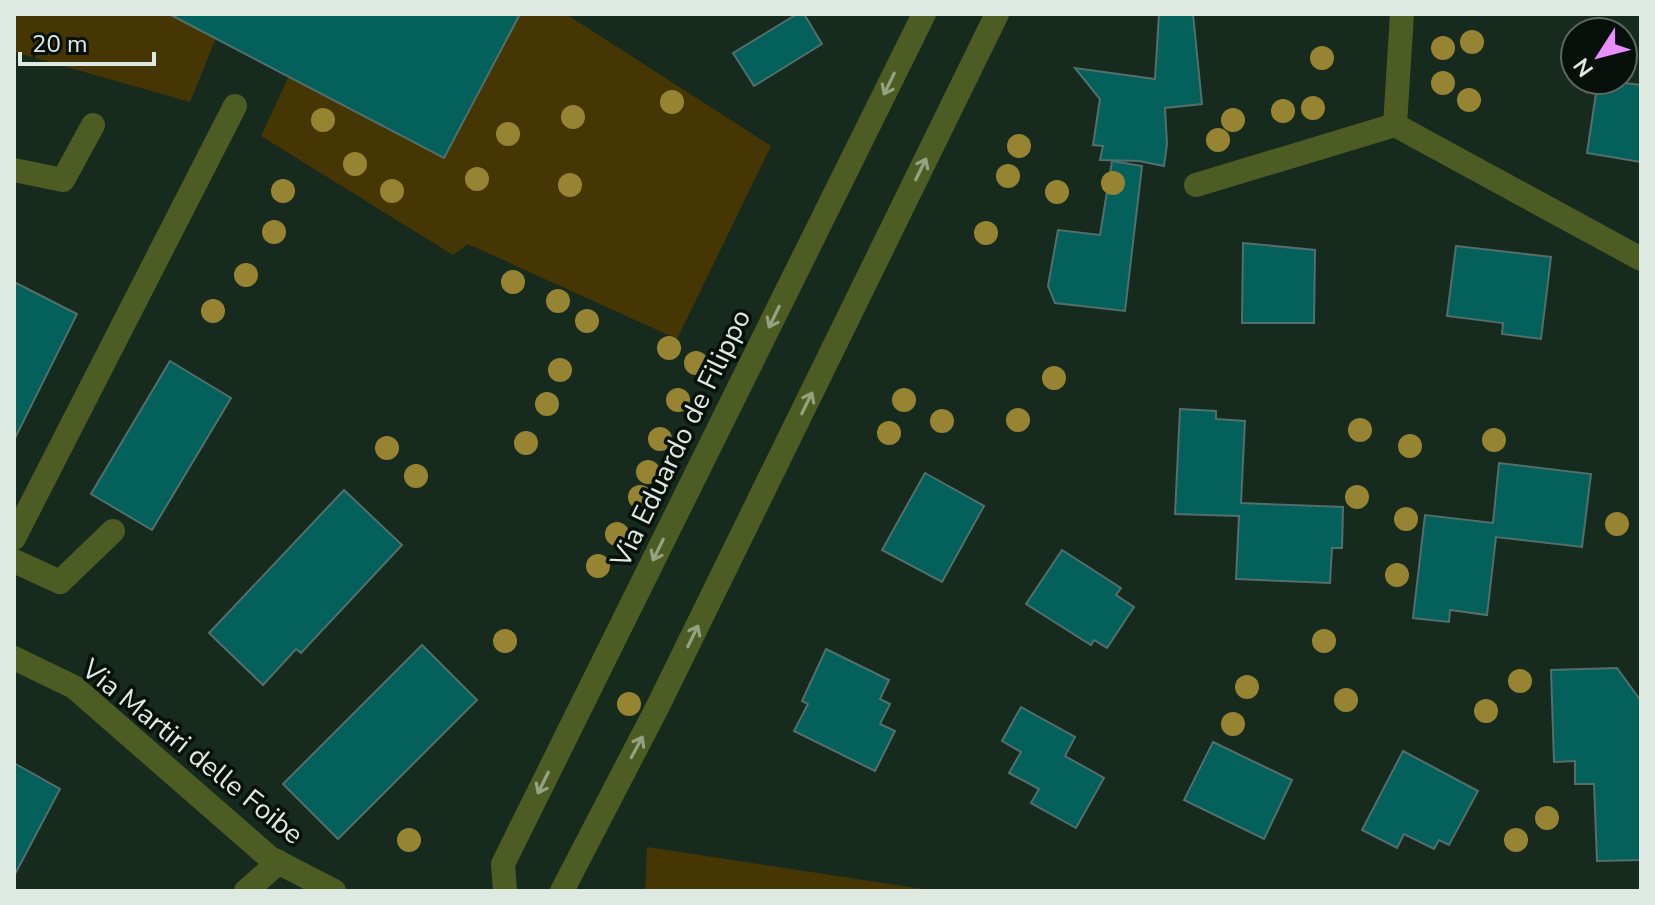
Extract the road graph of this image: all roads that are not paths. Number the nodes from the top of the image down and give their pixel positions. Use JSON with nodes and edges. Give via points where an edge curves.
{"nodes":[{"id":1,"x":924,"y":14,"type":"edge"},
{"id":2,"x":997,"y":14,"type":"edge"},
{"id":3,"x":1402,"y":14,"type":"edge"},
{"id":4,"x":235,"y":106,"type":"dead end"},
{"id":5,"x":93,"y":125,"type":"dead end"},
{"id":6,"x":1395,"y":125,"type":"junction"},
{"id":7,"x":14,"y":170,"type":"edge"},
{"id":8,"x":1196,"y":185,"type":"dead end"},
{"id":9,"x":1641,"y":259,"type":"edge"},
{"id":10,"x":113,"y":531,"type":"dead end"},
{"id":11,"x":14,"y":538,"type":"edge"},
{"id":12,"x":14,"y":561,"type":"edge"},
{"id":13,"x":14,"y":658,"type":"edge"},
{"id":14,"x":279,"y":862,"type":"junction"},
{"id":15,"x":246,"y":891,"type":"edge"},
{"id":16,"x":334,"y":891,"type":"edge"},
{"id":17,"x":505,"y":891,"type":"edge"},
{"id":18,"x":562,"y":891,"type":"edge"}],
"edges":[{"from":1,"to":17,"type":"street","name":"Via Eduardo de Filippo","one_way":true,"via":[[503,864]]},
{"from":18,"to":2,"type":"street","one_way":true},
{"from":3,"to":6,"type":"street"},
{"from":4,"to":11,"type":"street"},
{"from":5,"to":7,"type":"street","via":[[63,180]]},
{"from":6,"to":8,"type":"street"},
{"from":6,"to":9,"type":"street"},
{"from":10,"to":12,"type":"street","via":[[60,582]]},
{"from":13,"to":14,"type":"street","name":"Via Martiri delle Foibe","via":[[74,687]]},
{"from":14,"to":15,"type":"street"},
{"from":14,"to":16,"type":"street","name":"Via Martiri delle Foibe"}]}
